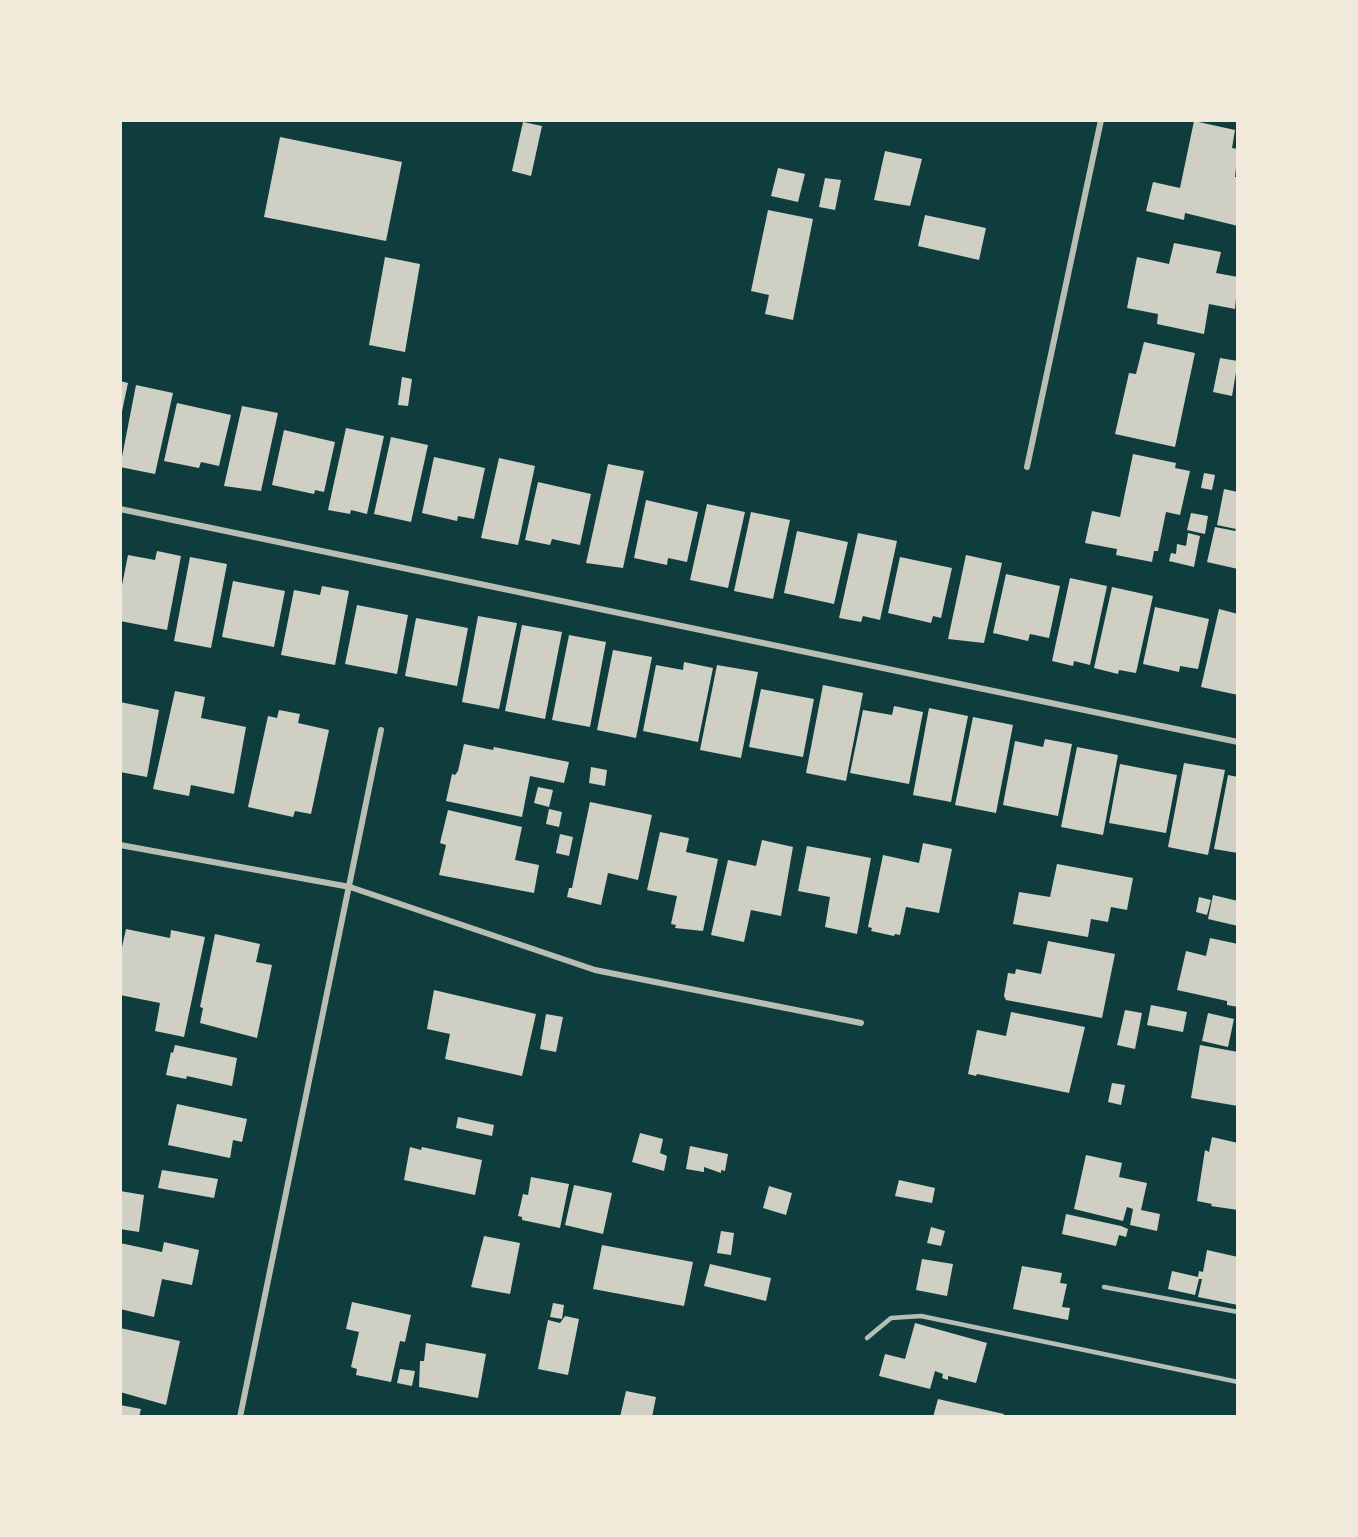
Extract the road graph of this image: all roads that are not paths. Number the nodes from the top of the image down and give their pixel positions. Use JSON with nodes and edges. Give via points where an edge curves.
{"nodes":[{"id":1,"x":1101,"y":120,"type":"edge"},
{"id":2,"x":1027,"y":467,"type":"dead end"},
{"id":3,"x":120,"y":509,"type":"edge"},
{"id":4,"x":381,"y":730,"type":"dead end"},
{"id":5,"x":1238,"y":742,"type":"edge"},
{"id":6,"x":120,"y":845,"type":"edge"},
{"id":7,"x":350,"y":886,"type":"junction"},
{"id":8,"x":861,"y":1023,"type":"dead end"},
{"id":9,"x":1104,"y":1287,"type":"dead end"},
{"id":10,"x":1238,"y":1312,"type":"edge"},
{"id":11,"x":867,"y":1338,"type":"dead end"},
{"id":12,"x":1238,"y":1382,"type":"edge"},
{"id":13,"x":240,"y":1417,"type":"edge"}],
"edges":[{"from":1,"to":2,"type":"street"},
{"from":3,"to":5,"type":"street"},
{"from":4,"to":7,"type":"street"},
{"from":6,"to":7,"type":"street"},
{"from":7,"to":8,"type":"street","via":[[595,970]]},
{"from":7,"to":13,"type":"street"},
{"from":9,"to":10,"type":"lane"},
{"from":11,"to":12,"type":"lane","via":[[891,1318],[921,1316]]}]}
